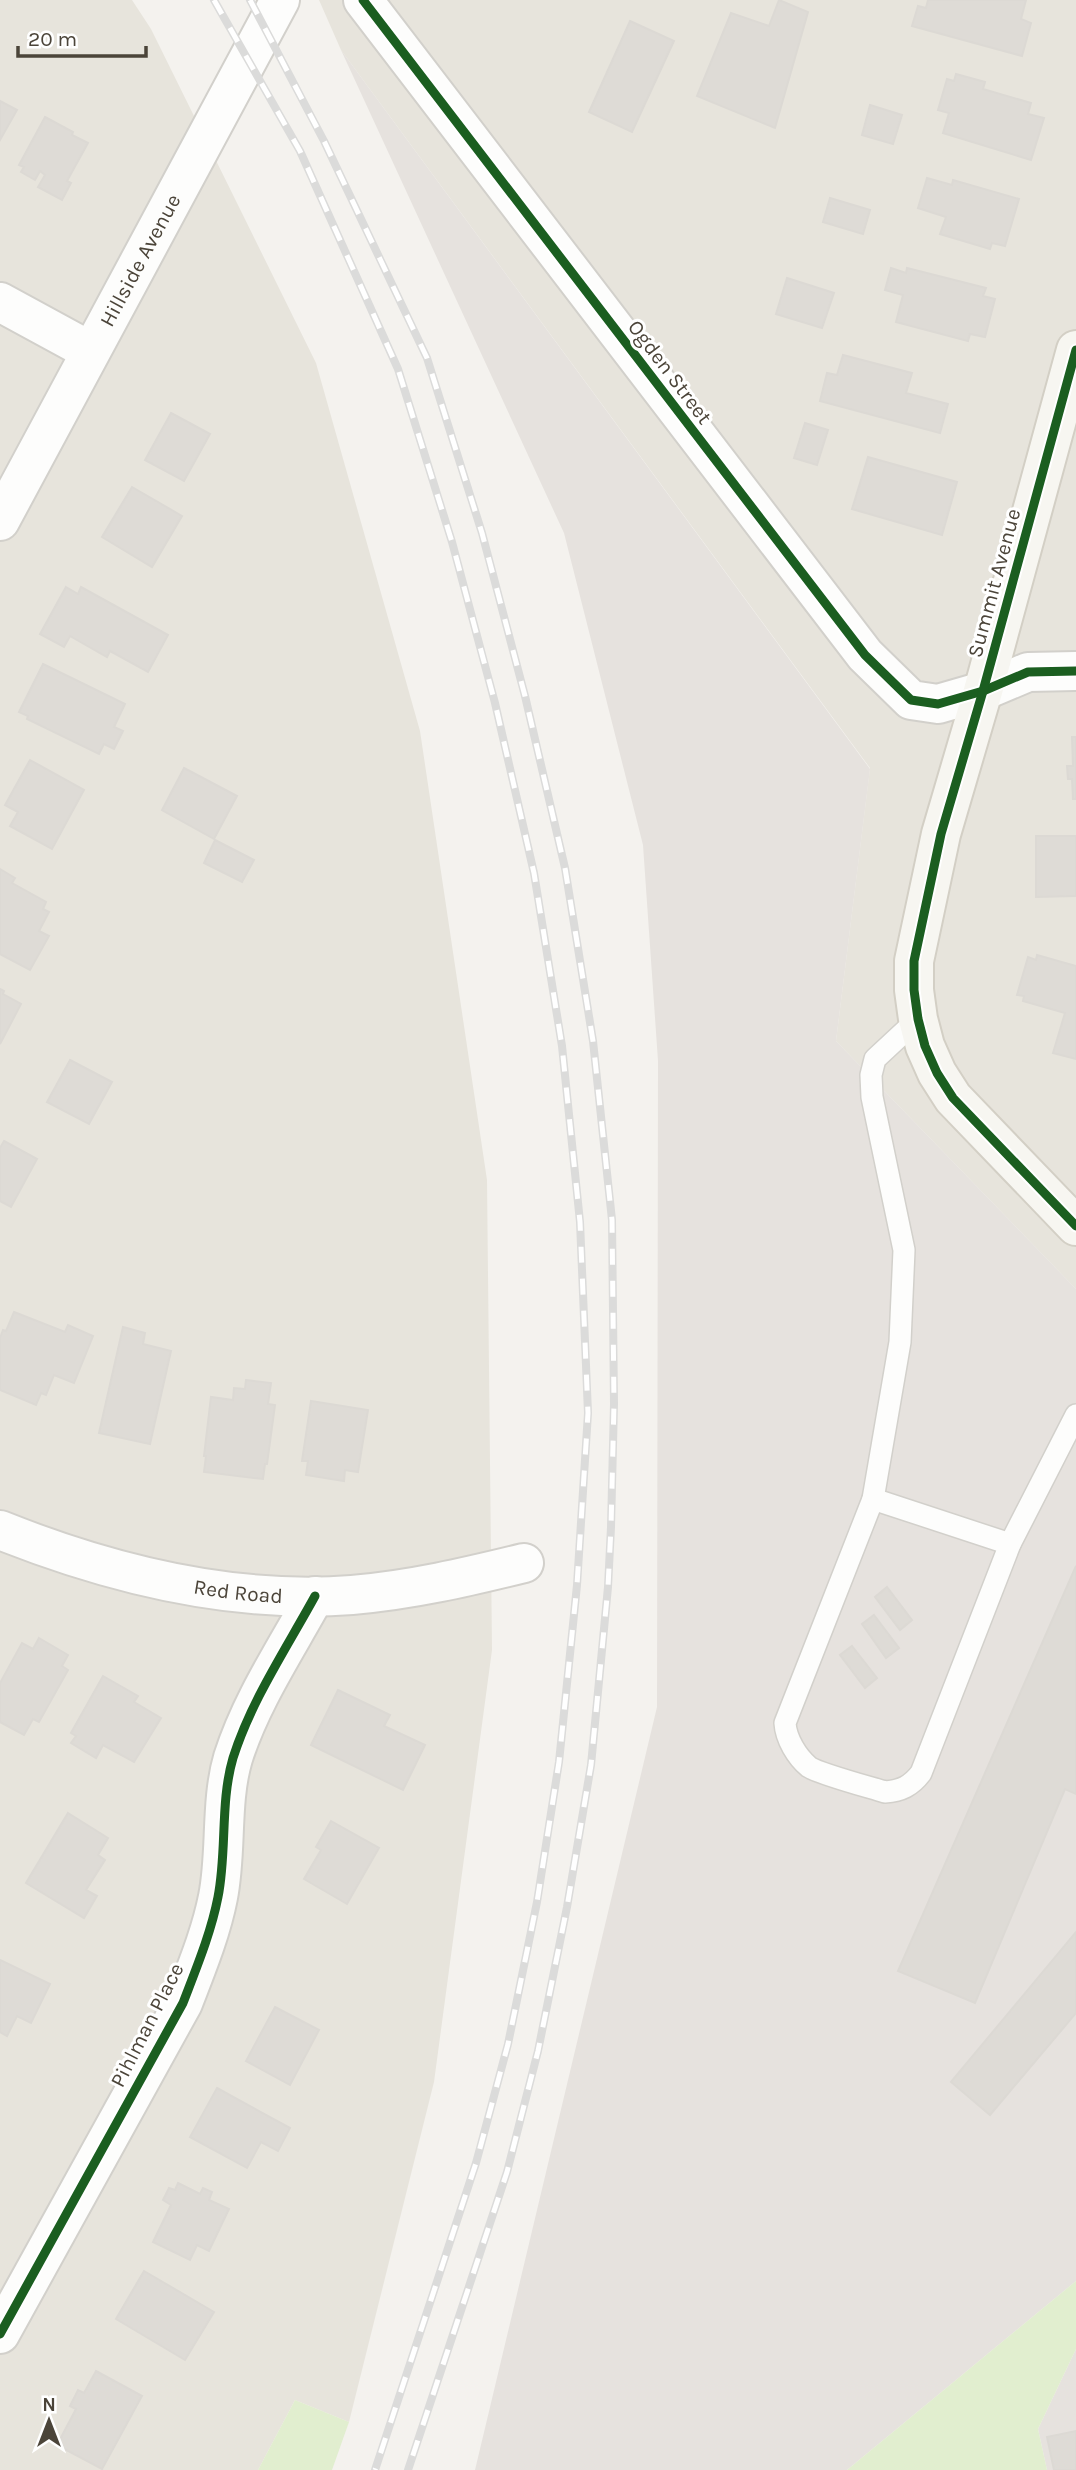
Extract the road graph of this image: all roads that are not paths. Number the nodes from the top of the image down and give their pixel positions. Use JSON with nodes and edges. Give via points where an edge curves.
{"nodes":[{"id":1,"x":280,"y":0,"type":"edge"},
{"id":2,"x":363,"y":0,"type":"edge"},
{"id":3,"x":0,"y":302,"type":"edge"},
{"id":4,"x":1076,"y":350,"type":"edge"},
{"id":5,"x":90,"y":351,"type":"junction"},
{"id":6,"x":0,"y":521,"type":"edge"},
{"id":7,"x":1076,"y":671,"type":"edge"},
{"id":8,"x":983,"y":691,"type":"junction"},
{"id":9,"x":918,"y":1019,"type":"junction"},
{"id":10,"x":1076,"y":1226,"type":"edge"},
{"id":11,"x":1076,"y":1415,"type":"edge"},
{"id":12,"x":873,"y":1499,"type":"junction"},
{"id":13,"x":0,"y":1530,"type":"edge"},
{"id":14,"x":1010,"y":1544,"type":"junction"},
{"id":15,"x":524,"y":1563,"type":"dead end"},
{"id":16,"x":315,"y":1596,"type":"junction"},
{"id":17,"x":0,"y":2334,"type":"edge"}],
"edges":[{"from":1,"to":5,"type":"street","name":"Hillside Avenue"},
{"from":2,"to":8,"type":"street","name":"Ogden Street","via":[[865,655],[911,700],[938,704]]},
{"from":3,"to":5,"type":"street"},
{"from":4,"to":8,"type":"street","name":"Summit Avenue"},
{"from":5,"to":6,"type":"street","name":"Hillside Avenue"},
{"from":7,"to":8,"type":"street","name":"Ogden Street","via":[[1028,671]]},
{"from":8,"to":9,"type":"street","name":"Summit Avenue","via":[[941,834],[914,961]]},
{"from":9,"to":10,"type":"street","name":"Summit Avenue","via":[[933,1064],[953,1098]]},
{"from":9,"to":12,"type":"lane","via":[[875,1059],[871,1075],[904,1250],[905,1278],[900,1342]]},
{"from":11,"to":14,"type":"lane"},
{"from":12,"to":14,"type":"lane"},
{"from":12,"to":14,"type":"lane","via":[[785,1724],[786,1734],[810,1768],[885,1791],[913,1784]]},
{"from":13,"to":16,"type":"street","name":"Red Road","via":[[150,1578],[236,1592]]},
{"from":15,"to":16,"type":"street","name":"Red Road","via":[[439,1584]]},
{"from":16,"to":17,"type":"street","name":"Pihlman Place","via":[[254,1706],[233,1760],[218,1897],[183,2003]]}]}
